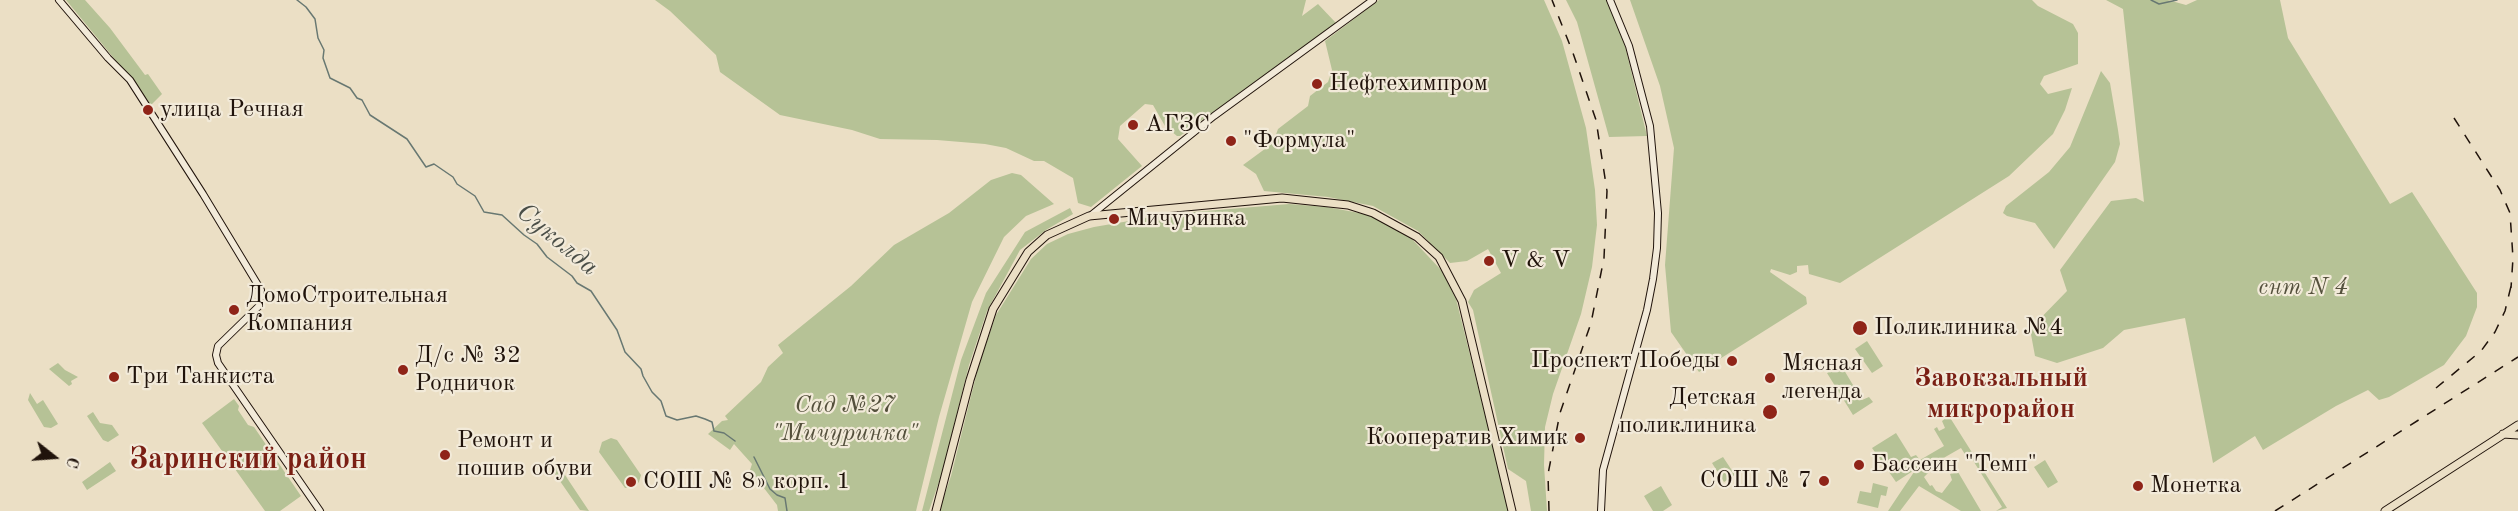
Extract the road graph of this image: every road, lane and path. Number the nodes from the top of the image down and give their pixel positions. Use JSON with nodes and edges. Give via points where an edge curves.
{"nodes":[{"id":1,"x":59,"y":0,"type":"edge"},
{"id":2,"x":1373,"y":0,"type":"edge"},
{"id":3,"x":1610,"y":0,"type":"edge"},
{"id":4,"x":1089,"y":216,"type":"junction"},
{"id":5,"x":2518,"y":425,"type":"edge"},
{"id":6,"x":2503,"y":434,"type":"junction"},
{"id":7,"x":2518,"y":435,"type":"edge"},
{"id":8,"x":320,"y":511,"type":"edge"},
{"id":9,"x":936,"y":511,"type":"edge"},
{"id":10,"x":1512,"y":511,"type":"edge"},
{"id":11,"x":1601,"y":511,"type":"edge"},
{"id":12,"x":2385,"y":511,"type":"edge"}],
"edges":[{"from":1,"to":8,"type":"street","via":[[130,80],[261,290],[259,306],[218,346],[218,363]]},
{"from":2,"to":4,"type":"street","via":[[1214,116]]},
{"from":3,"to":11,"type":"street","via":[[1629,46],[1650,126],[1658,213],[1651,290],[1603,470]]},
{"from":4,"to":9,"type":"main road","via":[[1047,236],[1028,252],[993,309]]},
{"from":4,"to":10,"type":"main road","via":[[1300,199],[1348,205],[1417,237],[1439,258],[1461,301]]},
{"from":5,"to":6,"type":"main road"},
{"from":6,"to":7,"type":"main road"},
{"from":6,"to":12,"type":"main road"}]}
